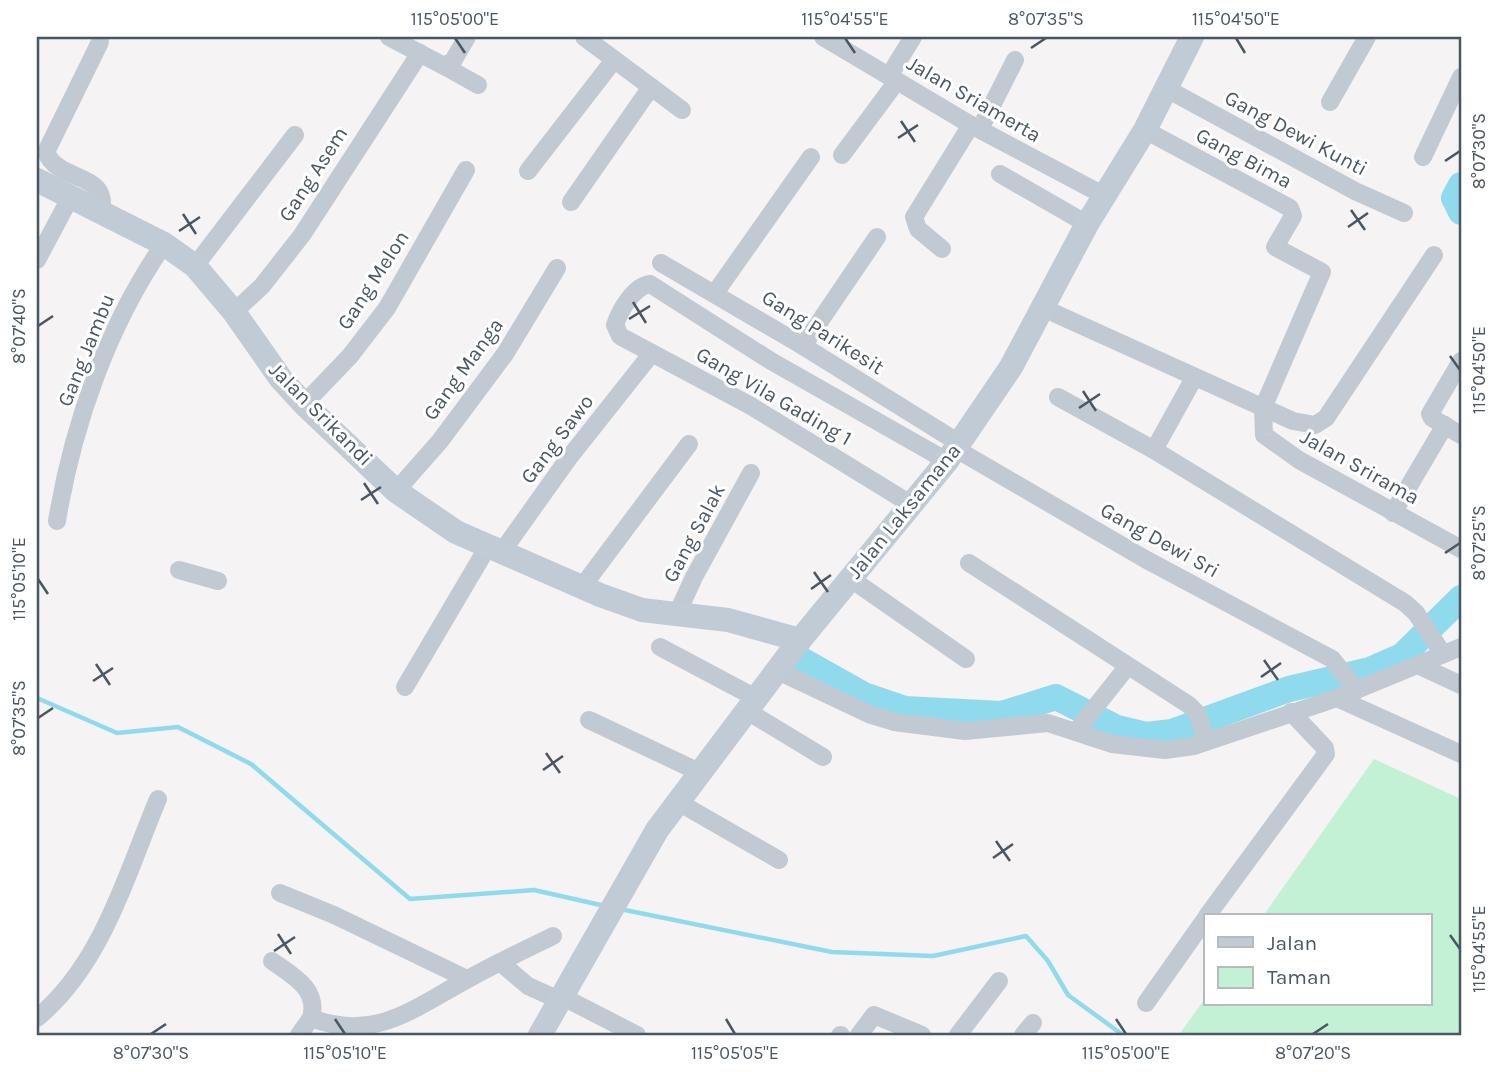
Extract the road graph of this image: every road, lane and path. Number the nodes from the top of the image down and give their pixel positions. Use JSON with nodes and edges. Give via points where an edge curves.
{"nodes":[{"id":1,"x":389,"y":37,"type":"edge"},
{"id":2,"x":467,"y":37,"type":"edge"},
{"id":3,"x":584,"y":37,"type":"edge"},
{"id":4,"x":823,"y":37,"type":"edge"},
{"id":5,"x":913,"y":37,"type":"edge"},
{"id":6,"x":1192,"y":37,"type":"edge"},
{"id":7,"x":1367,"y":37,"type":"edge"},
{"id":8,"x":100,"y":42,"type":"dead end"},
{"id":9,"x":420,"y":53,"type":"junction"},
{"id":10,"x":614,"y":60,"type":"junction"},
{"id":11,"x":1015,"y":60,"type":"dead end"},
{"id":12,"x":444,"y":66,"type":"junction"},
{"id":13,"x":1461,"y":77,"type":"edge"},
{"id":14,"x":893,"y":78,"type":"junction"},
{"id":15,"x":478,"y":85,"type":"dead end"},
{"id":16,"x":651,"y":87,"type":"junction"},
{"id":17,"x":1167,"y":89,"type":"junction"},
{"id":18,"x":1330,"y":102,"type":"dead end"},
{"id":19,"x":682,"y":110,"type":"dead end"},
{"id":20,"x":975,"y":127,"type":"junction"},
{"id":21,"x":1145,"y":130,"type":"junction"},
{"id":22,"x":295,"y":135,"type":"dead end"},
{"id":23,"x":842,"y":155,"type":"dead end"},
{"id":24,"x":811,"y":157,"type":"dead end"},
{"id":25,"x":1423,"y":157,"type":"dead end"},
{"id":26,"x":466,"y":170,"type":"dead end"},
{"id":27,"x":528,"y":171,"type":"dead end"},
{"id":28,"x":1000,"y":174,"type":"dead end"},
{"id":29,"x":37,"y":180,"type":"edge"},
{"id":30,"x":71,"y":196,"type":"junction"},
{"id":31,"x":1105,"y":196,"type":"junction"},
{"id":32,"x":571,"y":202,"type":"dead end"},
{"id":33,"x":101,"y":213,"type":"junction"},
{"id":34,"x":1405,"y":213,"type":"dead end"},
{"id":35,"x":1087,"y":223,"type":"junction"},
{"id":36,"x":877,"y":237,"type":"dead end"},
{"id":37,"x":164,"y":244,"type":"junction"},
{"id":38,"x":942,"y":250,"type":"dead end"},
{"id":39,"x":1434,"y":255,"type":"dead end"},
{"id":40,"x":37,"y":260,"type":"edge"},
{"id":41,"x":661,"y":263,"type":"dead end"},
{"id":42,"x":195,"y":266,"type":"junction"},
{"id":43,"x":557,"y":268,"type":"dead end"},
{"id":44,"x":715,"y":293,"type":"junction"},
{"id":45,"x":1043,"y":308,"type":"junction"},
{"id":46,"x":234,"y":312,"type":"junction"},
{"id":47,"x":803,"y":346,"type":"junction"},
{"id":48,"x":652,"y":353,"type":"junction"},
{"id":49,"x":1461,"y":361,"type":"edge"},
{"id":50,"x":1195,"y":378,"type":"junction"},
{"id":51,"x":1058,"y":397,"type":"dead end"},
{"id":52,"x":304,"y":404,"type":"junction"},
{"id":53,"x":1264,"y":408,"type":"junction"},
{"id":54,"x":1445,"y":425,"type":"junction"},
{"id":55,"x":1461,"y":435,"type":"edge"},
{"id":56,"x":689,"y":444,"type":"dead end"},
{"id":57,"x":1154,"y":450,"type":"junction"},
{"id":58,"x":954,"y":451,"type":"junction"},
{"id":59,"x":751,"y":473,"type":"dead end"},
{"id":60,"x":396,"y":491,"type":"junction"},
{"id":61,"x":912,"y":505,"type":"junction"},
{"id":62,"x":1393,"y":513,"type":"junction"},
{"id":63,"x":57,"y":521,"type":"dead end"},
{"id":64,"x":1461,"y":549,"type":"edge"},
{"id":65,"x":494,"y":551,"type":"junction"},
{"id":66,"x":969,"y":563,"type":"dead end"},
{"id":67,"x":178,"y":570,"type":"dead end"},
{"id":68,"x":851,"y":579,"type":"junction"},
{"id":69,"x":218,"y":581,"type":"dead end"},
{"id":70,"x":582,"y":587,"type":"junction"},
{"id":71,"x":677,"y":614,"type":"junction"},
{"id":72,"x":800,"y":640,"type":"junction"},
{"id":73,"x":660,"y":647,"type":"dead end"},
{"id":74,"x":1461,"y":647,"type":"edge"},
{"id":75,"x":1439,"y":648,"type":"junction"},
{"id":76,"x":965,"y":659,"type":"dead end"},
{"id":77,"x":1420,"y":666,"type":"junction"},
{"id":78,"x":1127,"y":667,"type":"junction"},
{"id":79,"x":776,"y":670,"type":"junction"},
{"id":80,"x":1351,"y":680,"type":"junction"},
{"id":81,"x":1461,"y":685,"type":"edge"},
{"id":82,"x":405,"y":687,"type":"dead end"},
{"id":83,"x":1336,"y":698,"type":"junction"},
{"id":84,"x":751,"y":705,"type":"junction"},
{"id":85,"x":1291,"y":712,"type":"junction"},
{"id":86,"x":1084,"y":718,"type":"junction"},
{"id":87,"x":589,"y":720,"type":"dead end"},
{"id":88,"x":1202,"y":727,"type":"junction"},
{"id":89,"x":1461,"y":754,"type":"edge"},
{"id":90,"x":823,"y":757,"type":"dead end"},
{"id":91,"x":699,"y":772,"type":"junction"},
{"id":92,"x":158,"y":799,"type":"dead end"},
{"id":93,"x":678,"y":802,"type":"junction"},
{"id":94,"x":779,"y":860,"type":"dead end"},
{"id":95,"x":280,"y":893,"type":"dead end"},
{"id":96,"x":1208,"y":914,"type":"edge"},
{"id":97,"x":1204,"y":920,"type":"edge"},
{"id":98,"x":553,"y":936,"type":"dead end"},
{"id":99,"x":272,"y":961,"type":"dead end"},
{"id":100,"x":501,"y":963,"type":"junction"},
{"id":101,"x":467,"y":979,"type":"junction"},
{"id":102,"x":999,"y":981,"type":"dead end"},
{"id":103,"x":560,"y":998,"type":"junction"},
{"id":104,"x":1146,"y":1003,"type":"dead end"},
{"id":105,"x":37,"y":1018,"type":"edge"},
{"id":106,"x":311,"y":1018,"type":"junction"},
{"id":107,"x":299,"y":1035,"type":"edge"},
{"id":108,"x":540,"y":1035,"type":"edge"},
{"id":109,"x":637,"y":1035,"type":"edge"},
{"id":110,"x":859,"y":1035,"type":"edge"},
{"id":111,"x":922,"y":1035,"type":"edge"},
{"id":112,"x":958,"y":1035,"type":"edge"}],
"edges":[{"from":1,"to":9,"type":"street"},
{"from":2,"to":12,"type":"street","via":[[453,61]]},
{"from":3,"to":10,"type":"street"},
{"from":4,"to":14,"type":"street","name":"Jalan Sriamerta"},
{"from":5,"to":14,"type":"street"},
{"from":6,"to":17,"type":"main road","name":"Jalan Laksamana"},
{"from":7,"to":18,"type":"street"},
{"from":8,"to":33,"type":"street","via":[[46,152],[54,164],[99,188],[104,199]]},
{"from":9,"to":12,"type":"street"},
{"from":9,"to":46,"type":"street","name":"Gang Asem","via":[[302,235],[257,293]]},
{"from":10,"to":16,"type":"street"},
{"from":10,"to":27,"type":"street"},
{"from":11,"to":20,"type":"street"},
{"from":12,"to":15,"type":"street"},
{"from":13,"to":25,"type":"street"},
{"from":14,"to":20,"type":"street","name":"Jalan Sriamerta"},
{"from":14,"to":23,"type":"street"},
{"from":16,"to":19,"type":"street"},
{"from":16,"to":32,"type":"street"},
{"from":17,"to":21,"type":"main road","name":"Jalan Laksamana"},
{"from":17,"to":34,"type":"street","name":"Gang Dewi Kunti","via":[[1355,191]]},
{"from":20,"to":31,"type":"street","name":"Jalan Sriamerta"},
{"from":20,"to":38,"type":"street","via":[[914,218],[918,229]]},
{"from":21,"to":31,"type":"main road","name":"Jalan Laksamana"},
{"from":21,"to":53,"type":"street","name":"Gang Bima","via":[[1290,208],[1293,216],[1275,247],[1322,272]]},
{"from":22,"to":42,"type":"street"},
{"from":24,"to":44,"type":"street"},
{"from":26,"to":52,"type":"street","name":"Gang Melon","via":[[387,308]]},
{"from":28,"to":35,"type":"street"},
{"from":29,"to":30,"type":"main road","name":"Jalan Srikandi"},
{"from":30,"to":33,"type":"main road","name":"Jalan Srikandi"},
{"from":30,"to":40,"type":"street"},
{"from":31,"to":35,"type":"main road","name":"Jalan Laksamana"},
{"from":33,"to":37,"type":"main road","name":"Jalan Srikandi"},
{"from":35,"to":45,"type":"main road","name":"Jalan Laksamana"},
{"from":36,"to":47,"type":"street"},
{"from":37,"to":42,"type":"main road","name":"Jalan Srikandi"},
{"from":37,"to":63,"type":"street","name":"Gang Jambu","via":[[125,307],[109,344],[68,464]]},
{"from":39,"to":53,"type":"street","name":"Jalan Srirama","via":[[1326,418],[1315,425]]},
{"from":41,"to":44,"type":"street","name":"Gang Parikesit"},
{"from":42,"to":46,"type":"main road","name":"Jalan Srikandi"},
{"from":43,"to":60,"type":"street","name":"Gang Manga","via":[[505,354]]},
{"from":44,"to":47,"type":"street","name":"Gang Parikesit"},
{"from":45,"to":50,"type":"street","name":"Jalan Srirama"},
{"from":45,"to":58,"type":"main road","name":"Jalan Laksamana","via":[[1011,367]]},
{"from":46,"to":52,"type":"main road","name":"Jalan Srikandi"},
{"from":47,"to":58,"type":"street","name":"Gang Parikesit"},
{"from":48,"to":58,"type":"street","name":"Gang Vila Gading 1","via":[[614,328],[628,302],[642,286],[650,284],[771,361]]},
{"from":48,"to":61,"type":"street","name":"Gang Vila Gading 1","via":[[762,412]]},
{"from":48,"to":65,"type":"street","name":"Gang Sawo"},
{"from":49,"to":54,"type":"street","via":[[1430,414]]},
{"from":50,"to":53,"type":"street","name":"Jalan Srirama"},
{"from":50,"to":57,"type":"street"},
{"from":51,"to":57,"type":"street"},
{"from":52,"to":60,"type":"main road","name":"Jalan Srikandi"},
{"from":53,"to":62,"type":"street","name":"Jalan Srirama","via":[[1262,429],[1270,441]]},
{"from":54,"to":55,"type":"street"},
{"from":54,"to":62,"type":"street"},
{"from":56,"to":70,"type":"street"},
{"from":57,"to":75,"type":"street","via":[[1405,603]]},
{"from":58,"to":61,"type":"main road","name":"Jalan Laksamana"},
{"from":58,"to":80,"type":"street","name":"Gang Dewi Sri","via":[[1289,634],[1332,659]]},
{"from":59,"to":71,"type":"street","name":"Gang Salak"},
{"from":60,"to":65,"type":"main road","name":"Jalan Srikandi","via":[[426,514]]},
{"from":61,"to":68,"type":"main road","name":"Jalan Laksamana"},
{"from":62,"to":64,"type":"street","name":"Jalan Srirama"},
{"from":65,"to":70,"type":"main road","name":"Jalan Srikandi"},
{"from":65,"to":82,"type":"street","name":"Gang Sawo"},
{"from":66,"to":78,"type":"street"},
{"from":67,"to":69,"type":"street"},
{"from":68,"to":72,"type":"main road","name":"Jalan Laksamana"},
{"from":68,"to":76,"type":"street"},
{"from":70,"to":71,"type":"main road","name":"Jalan Srikandi","via":[[642,610]]},
{"from":71,"to":72,"type":"main road","name":"Jalan Srikandi","via":[[728,620]]},
{"from":72,"to":79,"type":"main road","name":"Jalan Laksamana"},
{"from":73,"to":84,"type":"street"},
{"from":74,"to":75,"type":"street"},
{"from":75,"to":77,"type":"street"},
{"from":77,"to":80,"type":"street"},
{"from":77,"to":81,"type":"street"},
{"from":78,"to":86,"type":"street"},
{"from":78,"to":88,"type":"street","via":[[1189,705]]},
{"from":79,"to":84,"type":"main road","name":"Jalan Laksamana"},
{"from":79,"to":86,"type":"street","via":[[894,722],[965,731]]},
{"from":80,"to":83,"type":"street"},
{"from":83,"to":85,"type":"street"},
{"from":83,"to":89,"type":"street"},
{"from":84,"to":90,"type":"street"},
{"from":84,"to":91,"type":"main road","name":"Jalan Laksamana"},
{"from":85,"to":88,"type":"street"},
{"from":85,"to":96,"type":"street","via":[[1326,754]]},
{"from":86,"to":88,"type":"street","via":[[1112,744],[1152,750],[1183,748]]},
{"from":87,"to":91,"type":"street"},
{"from":91,"to":93,"type":"main road","name":"Jalan Laksamana"},
{"from":92,"to":105,"type":"street","via":[[88,960],[68,989]]},
{"from":93,"to":94,"type":"street"},
{"from":93,"to":103,"type":"main road","name":"Jalan Laksamana","via":[[622,886]]},
{"from":95,"to":101,"type":"street"},
{"from":97,"to":104,"type":"street"},
{"from":98,"to":100,"type":"street"},
{"from":99,"to":106,"type":"street","via":[[311,995]]},
{"from":100,"to":101,"type":"street"},
{"from":100,"to":103,"type":"street","via":[[528,986]]},
{"from":101,"to":106,"type":"street","via":[[409,1014],[382,1023],[342,1027]]},
{"from":102,"to":112,"type":"street"},
{"from":103,"to":108,"type":"main road","name":"Jalan Laksamana"},
{"from":103,"to":109,"type":"street"},
{"from":106,"to":107,"type":"street"},
{"from":110,"to":111,"type":"street","via":[[874,1015]]}]}
